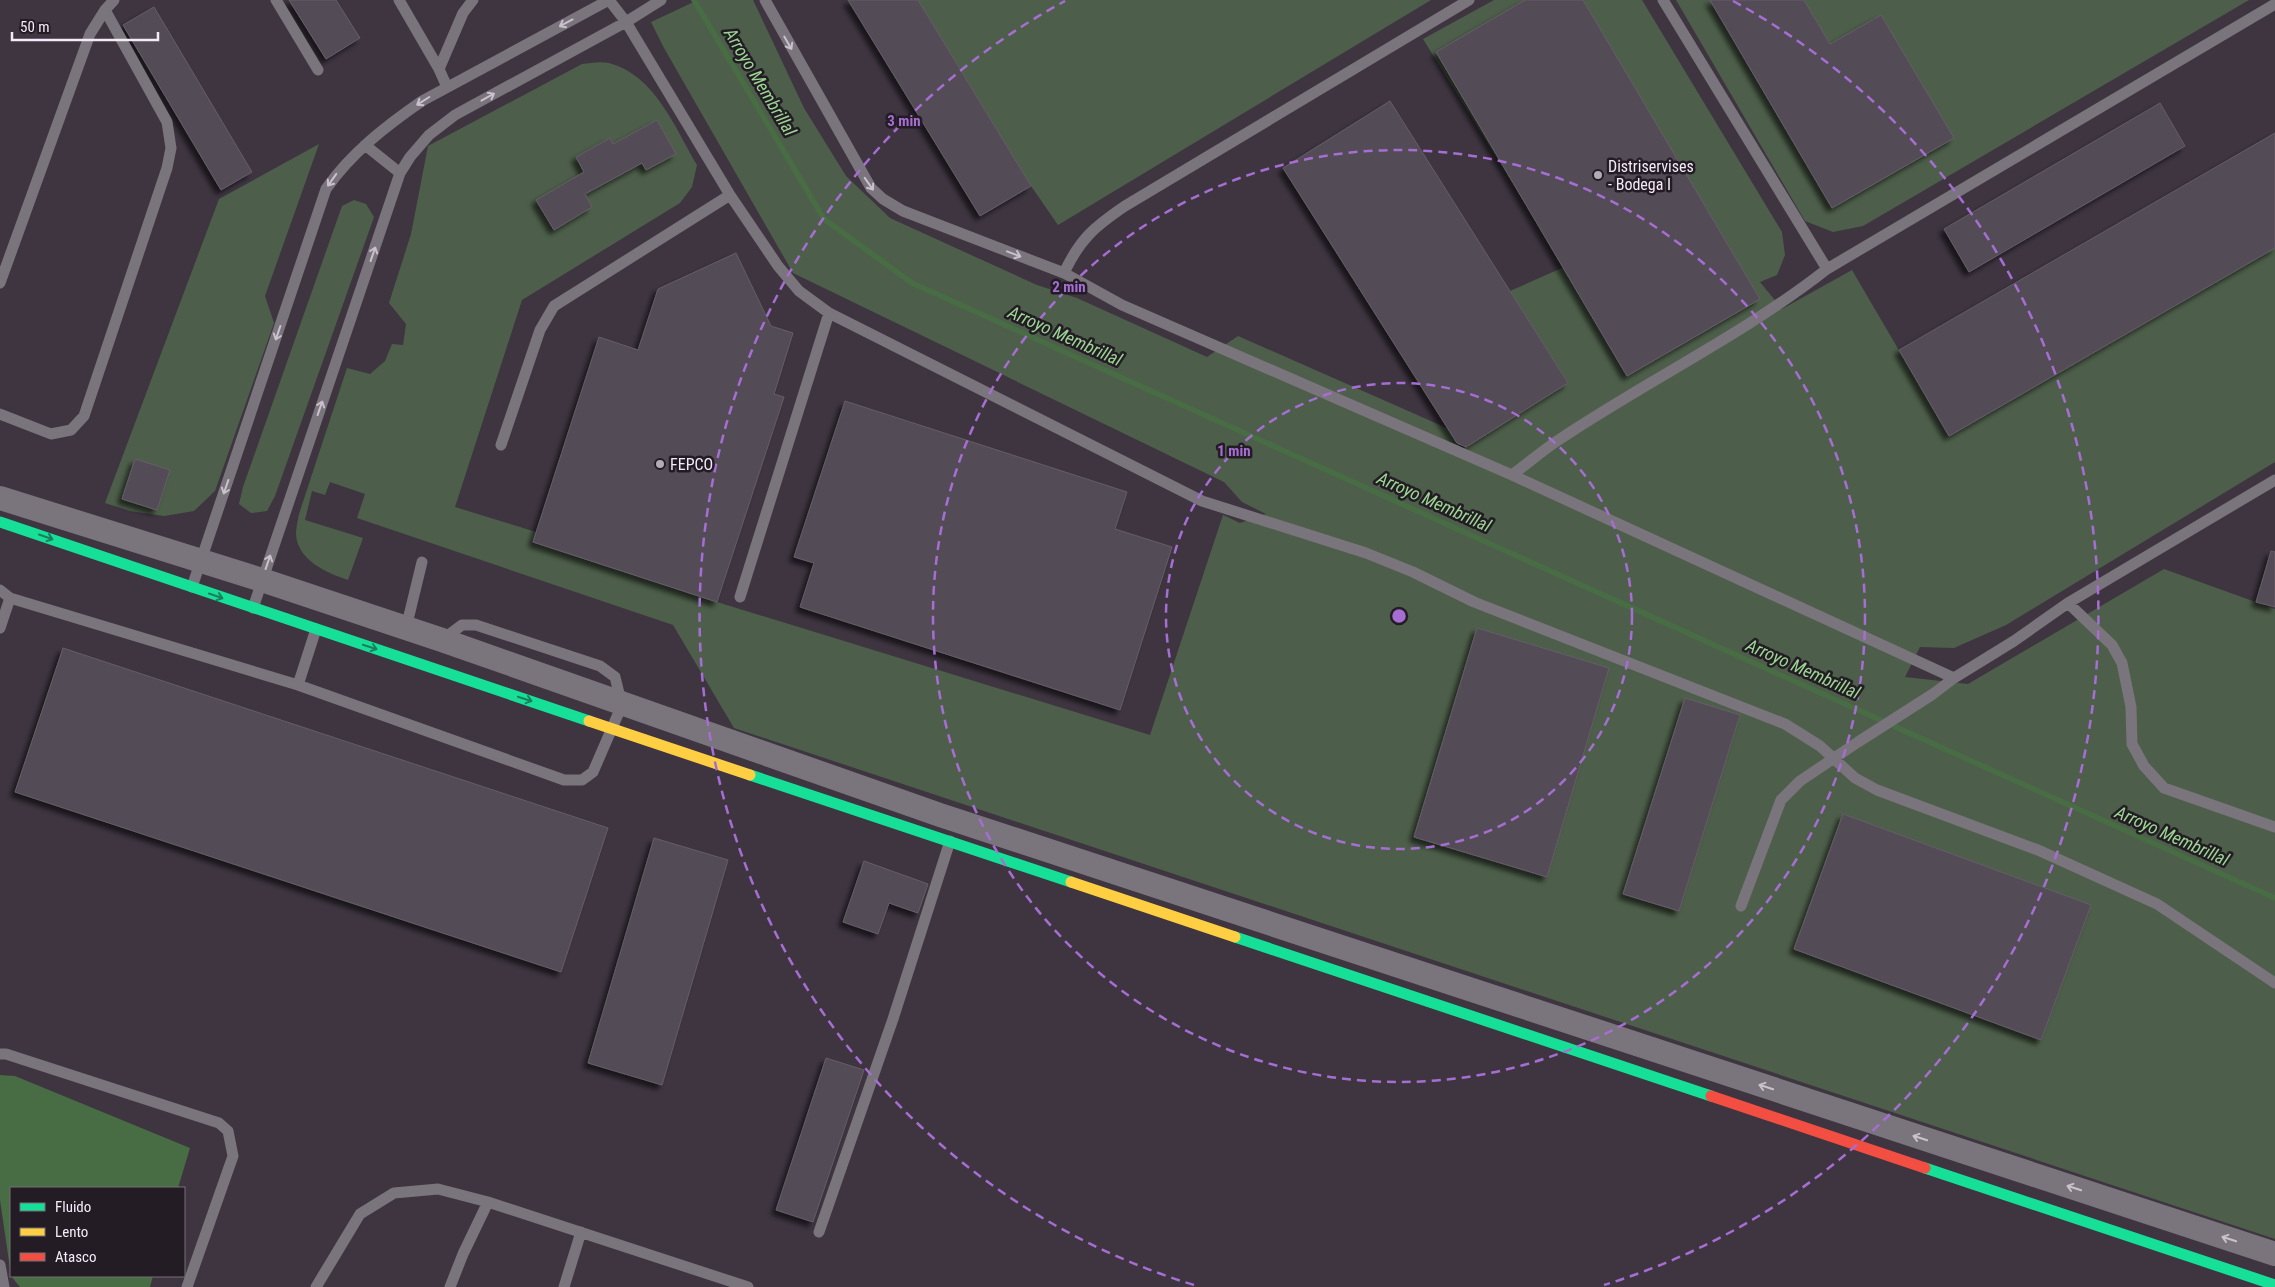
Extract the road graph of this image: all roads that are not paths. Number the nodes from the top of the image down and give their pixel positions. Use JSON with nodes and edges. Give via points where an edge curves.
{"nodes":[{"id":1,"x":114,"y":0,"type":"edge"},
{"id":2,"x":276,"y":0,"type":"edge"},
{"id":3,"x":399,"y":0,"type":"edge"},
{"id":4,"x":473,"y":0,"type":"edge"},
{"id":5,"x":609,"y":0,"type":"edge"},
{"id":6,"x":765,"y":0,"type":"edge"},
{"id":7,"x":1469,"y":0,"type":"edge"},
{"id":8,"x":1663,"y":0,"type":"edge"},
{"id":9,"x":656,"y":3,"type":"edge"},
{"id":10,"x":2275,"y":4,"type":"edge"},
{"id":11,"x":105,"y":10,"type":"junction"},
{"id":12,"x":626,"y":22,"type":"junction"},
{"id":13,"x":439,"y":69,"type":"junction"},
{"id":14,"x":318,"y":70,"type":"dead end"},
{"id":15,"x":447,"y":87,"type":"junction"},
{"id":16,"x":365,"y":145,"type":"junction"},
{"id":17,"x":400,"y":173,"type":"junction"},
{"id":18,"x":730,"y":195,"type":"junction"},
{"id":19,"x":1827,"y":269,"type":"junction"},
{"id":20,"x":1064,"y":274,"type":"junction"},
{"id":21,"x":0,"y":283,"type":"edge"},
{"id":22,"x":829,"y":313,"type":"junction"},
{"id":23,"x":0,"y":414,"type":"edge"},
{"id":24,"x":501,"y":445,"type":"dead end"},
{"id":25,"x":1512,"y":475,"type":"junction"},
{"id":26,"x":2275,"y":480,"type":"edge"},
{"id":27,"x":0,"y":498,"type":"edge"},
{"id":28,"x":0,"y":522,"type":"edge"},
{"id":29,"x":201,"y":560,"type":"junction"},
{"id":30,"x":422,"y":562,"type":"dead end"},
{"id":31,"x":262,"y":580,"type":"junction"},
{"id":32,"x":192,"y":587,"type":"junction"},
{"id":33,"x":0,"y":590,"type":"edge"},
{"id":34,"x":740,"y":597,"type":"dead end"},
{"id":35,"x":10,"y":598,"type":"junction"},
{"id":36,"x":2068,"y":603,"type":"junction"},
{"id":37,"x":252,"y":608,"type":"junction"},
{"id":38,"x":0,"y":628,"type":"edge"},
{"id":39,"x":406,"y":628,"type":"junction"},
{"id":40,"x":316,"y":629,"type":"junction"},
{"id":41,"x":1954,"y":678,"type":"junction"},
{"id":42,"x":298,"y":686,"type":"junction"},
{"id":43,"x":622,"y":705,"type":"junction"},
{"id":44,"x":612,"y":728,"type":"junction"},
{"id":45,"x":1832,"y":758,"type":"junction"},
{"id":46,"x":2275,"y":827,"type":"edge"},
{"id":47,"x":950,"y":841,"type":"junction"},
{"id":48,"x":1741,"y":906,"type":"dead end"},
{"id":49,"x":1431,"y":977,"type":"junction"},
{"id":50,"x":2275,"y":983,"type":"edge"},
{"id":51,"x":1425,"y":1000,"type":"junction"},
{"id":52,"x":0,"y":1054,"type":"edge"},
{"id":53,"x":488,"y":1202,"type":"junction"},
{"id":54,"x":581,"y":1232,"type":"junction"},
{"id":55,"x":819,"y":1232,"type":"dead end"},
{"id":56,"x":2275,"y":1254,"type":"edge"},
{"id":57,"x":0,"y":1265,"type":"edge"},
{"id":58,"x":2275,"y":1285,"type":"edge"},
{"id":59,"x":4,"y":1287,"type":"edge"},
{"id":60,"x":187,"y":1287,"type":"edge"},
{"id":61,"x":316,"y":1287,"type":"edge"},
{"id":62,"x":450,"y":1287,"type":"edge"},
{"id":63,"x":564,"y":1287,"type":"edge"},
{"id":64,"x":748,"y":1287,"type":"edge"}],
"edges":[{"from":1,"to":11,"type":"lane"},
{"from":2,"to":14,"type":"lane"},
{"from":3,"to":13,"type":"lane"},
{"from":4,"to":13,"type":"lane","via":[[463,12]]},
{"from":5,"to":12,"type":"lane"},
{"from":5,"to":15,"type":"lane","one_way":true},
{"from":6,"to":20,"type":"lane","one_way":true,"via":[[871,188],[903,210]]},
{"from":7,"to":20,"type":"lane","via":[[1096,225],[1075,250]]},
{"from":8,"to":19,"type":"lane"},
{"from":9,"to":12,"type":"lane"},
{"from":10,"to":19,"type":"lane"},
{"from":11,"to":21,"type":"lane","via":[[90,34]]},
{"from":11,"to":23,"type":"lane","via":[[167,122],[171,148],[167,168],[84,416],[71,430],[51,434]]},
{"from":17,"to":12,"type":"lane","one_way":true,"via":[[429,135],[455,115]]},
{"from":12,"to":18,"type":"lane"},
{"from":13,"to":15,"type":"lane"},
{"from":15,"to":16,"type":"lane","one_way":true,"via":[[396,119]]},
{"from":16,"to":17,"type":"lane"},
{"from":16,"to":29,"type":"lane","one_way":true,"via":[[342,166],[326,189]]},
{"from":31,"to":17,"type":"lane","one_way":true},
{"from":18,"to":22,"type":"lane","via":[[799,291]]},
{"from":18,"to":24,"type":"lane","via":[[554,306],[540,330]]},
{"from":19,"to":25,"type":"lane","via":[[1744,327],[1557,441]]},
{"from":20,"to":25,"type":"lane","via":[[1122,305]]},
{"from":22,"to":34,"type":"lane"},
{"from":22,"to":45,"type":"lane","via":[[1202,501],[1366,553],[1413,572],[1474,602],[1785,724],[1820,746]]},
{"from":25,"to":41,"type":"lane"},
{"from":26,"to":36,"type":"lane"},
{"from":27,"to":29,"type":"street"},
{"from":28,"to":32,"type":"street","one_way":true},
{"from":29,"to":31,"type":"street"},
{"from":29,"to":32,"type":"lane"},
{"from":30,"to":39,"type":"lane"},
{"from":31,"to":37,"type":"lane"},
{"from":31,"to":39,"type":"street"},
{"from":32,"to":37,"type":"street","one_way":true},
{"from":33,"to":35,"type":"lane"},
{"from":35,"to":38,"type":"lane"},
{"from":35,"to":42,"type":"lane"},
{"from":36,"to":41,"type":"lane"},
{"from":36,"to":46,"type":"lane","via":[[2112,644],[2122,663],[2131,707],[2132,744],[2151,774],[2164,788]]},
{"from":37,"to":40,"type":"street"},
{"from":39,"to":43,"type":"street"},
{"from":40,"to":42,"type":"lane"},
{"from":40,"to":44,"type":"street","one_way":true},
{"from":41,"to":45,"type":"lane"},
{"from":42,"to":44,"type":"lane","via":[[564,780],[582,780],[593,772]]},
{"from":43,"to":44,"type":"lane"},
{"from":43,"to":49,"type":"street","via":[[940,815]]},
{"from":44,"to":47,"type":"street"},
{"from":45,"to":48,"type":"lane","via":[[1800,781],[1781,800]]},
{"from":45,"to":50,"type":"lane","via":[[1854,778],[1876,790],[2038,850],[2157,904]]},
{"from":47,"to":51,"type":"street"},
{"from":47,"to":55,"type":"lane","via":[[893,1019]]},
{"from":49,"to":51,"type":"street"},
{"from":56,"to":49,"type":"street","one_way":true},
{"from":51,"to":58,"type":"street"},
{"from":52,"to":60,"type":"lane","via":[[219,1123],[228,1131],[233,1156]]},
{"from":53,"to":54,"type":"lane"},
{"from":53,"to":61,"type":"lane","via":[[438,1189],[394,1193],[360,1214]]},
{"from":53,"to":62,"type":"lane"},
{"from":54,"to":63,"type":"lane"},
{"from":54,"to":64,"type":"lane"},
{"from":57,"to":59,"type":"lane"}]}
